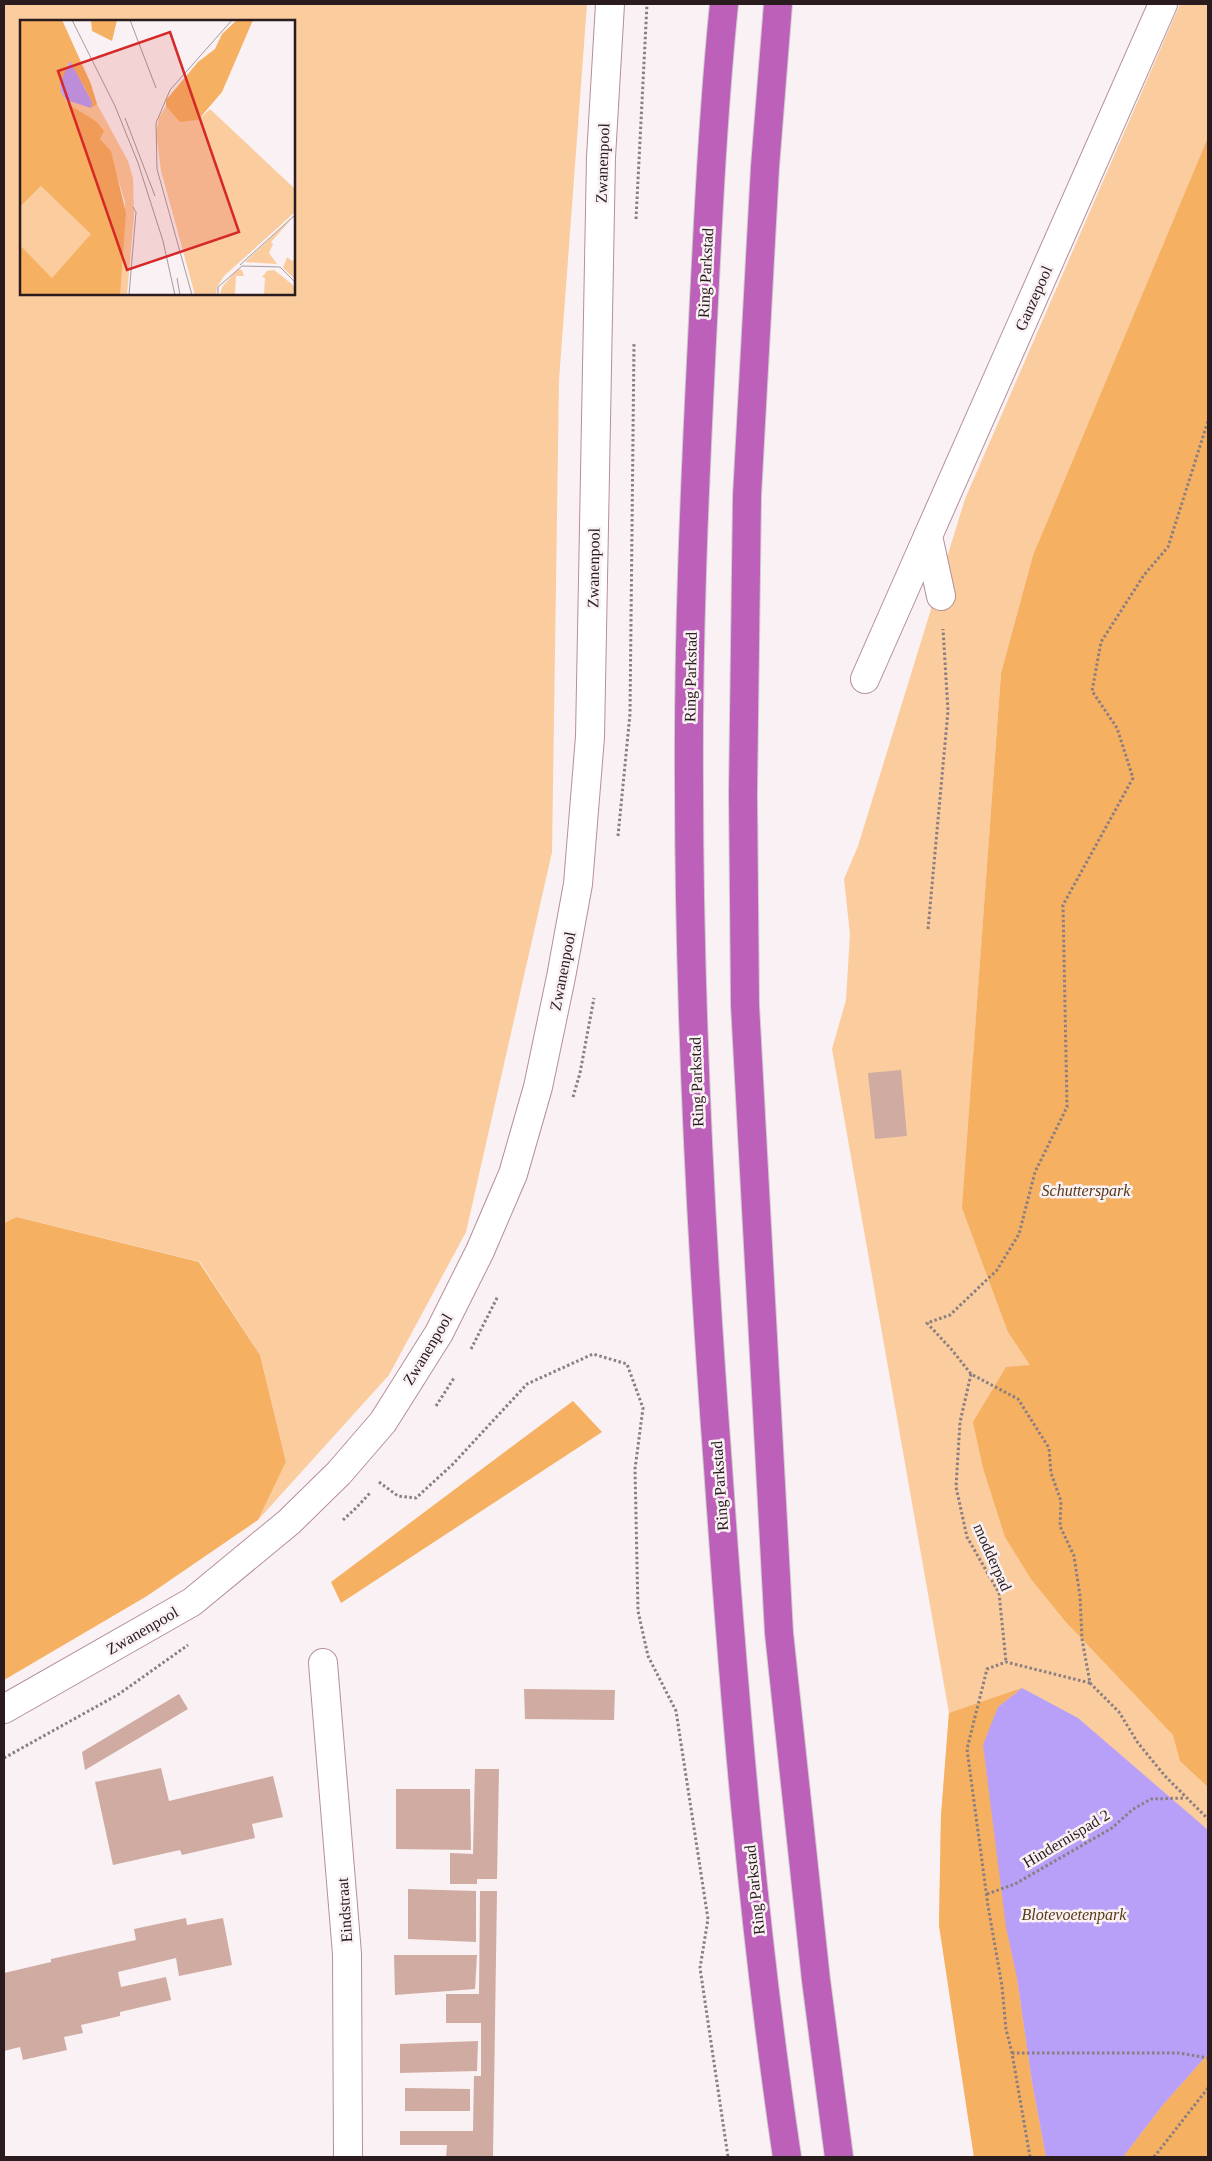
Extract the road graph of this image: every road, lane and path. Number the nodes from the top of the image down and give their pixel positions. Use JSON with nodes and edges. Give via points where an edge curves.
{"nodes":[{"id":1,"x":610,"y":4,"type":"edge"},
{"id":2,"x":724,"y":4,"type":"edge"},
{"id":3,"x":778,"y":4,"type":"edge"},
{"id":4,"x":1163,"y":4,"type":"edge"},
{"id":5,"x":1208,"y":422,"type":"edge"},
{"id":6,"x":928,"y":536,"type":"junction"},
{"id":7,"x":941,"y":596,"type":"joint"},
{"id":8,"x":865,"y":679,"type":"dead end"},
{"id":9,"x":928,"y":929,"type":"dead end"},
{"id":10,"x":971,"y":1374,"type":"junction"},
{"id":11,"x":379,"y":1482,"type":"dead end"},
{"id":12,"x":1006,"y":1662,"type":"junction"},
{"id":13,"x":324,"y":1663,"type":"dead end"},
{"id":14,"x":1090,"y":1683,"type":"junction"},
{"id":15,"x":4,"y":1709,"type":"edge"},
{"id":16,"x":1186,"y":1798,"type":"junction"},
{"id":17,"x":1208,"y":1819,"type":"edge"},
{"id":18,"x":987,"y":1894,"type":"junction"},
{"id":19,"x":1012,"y":2053,"type":"junction"},
{"id":20,"x":1208,"y":2058,"type":"edge"},
{"id":21,"x":1208,"y":2088,"type":"edge"},
{"id":22,"x":348,"y":2157,"type":"edge"},
{"id":23,"x":728,"y":2157,"type":"edge"},
{"id":24,"x":787,"y":2157,"type":"edge"},
{"id":25,"x":839,"y":2157,"type":"edge"},
{"id":26,"x":1030,"y":2157,"type":"edge"},
{"id":27,"x":1154,"y":2157,"type":"edge"}],
"edges":[{"from":1,"to":15,"type":"street","name":"Zwanenpool","via":[[601,157],[590,737],[580,864],[562,977],[538,1086],[513,1174],[480,1251],[439,1333],[383,1422],[339,1473],[289,1522],[192,1602]]},
{"from":2,"to":24,"type":"highway","name":"Ring Parkstad","via":[[707,233],[691,636],[689,785],[694,1037],[705,1290],[733,1682],[773,2063]]},
{"from":3,"to":25,"type":"highway","via":[[764,167],[747,496],[743,793],[746,1005],[779,1633],[816,1980]]},
{"from":4,"to":6,"type":"street","name":"Ganzepool"},
{"from":5,"to":10,"type":"path","via":[[1168,547],[1144,575],[1101,642],[1092,691],[1117,728],[1133,778],[1064,905],[1067,1107],[1035,1172],[1019,1234],[997,1270],[950,1316],[928,1324]]},
{"from":6,"to":7,"type":"street"},
{"from":6,"to":8,"type":"street","name":"Ganzepool"},
{"from":7,"to":9,"type":"path","via":[[948,711]]},
{"from":10,"to":12,"type":"path","name":"modderpad","via":[[960,1422],[956,1487],[967,1537],[999,1593]]},
{"from":10,"to":14,"type":"path","via":[[1018,1399],[1049,1448],[1051,1473],[1061,1501],[1060,1526],[1074,1556]]},
{"from":11,"to":23,"type":"path","via":[[398,1496],[416,1498],[453,1464],[527,1384],[593,1354],[627,1364],[643,1408],[635,1469],[638,1610],[648,1656],[676,1711],[708,1919],[700,1968]]},
{"from":12,"to":14,"type":"path"},
{"from":12,"to":18,"type":"path","via":[[987,1669],[968,1749]]},
{"from":13,"to":22,"type":"street","name":"Eindstraat","via":[[347,1954]]},
{"from":14,"to":16,"type":"path","via":[[1119,1712],[1138,1743]]},
{"from":16,"to":17,"type":"path"},
{"from":16,"to":18,"type":"path","name":"Hindernispad 2","via":[[1151,1799],[1132,1810],[1112,1828],[1015,1884]]},
{"from":18,"to":19,"type":"path"},
{"from":19,"to":20,"type":"path","via":[[1179,2053]]},
{"from":19,"to":26,"type":"path"},
{"from":21,"to":27,"type":"path"}]}
